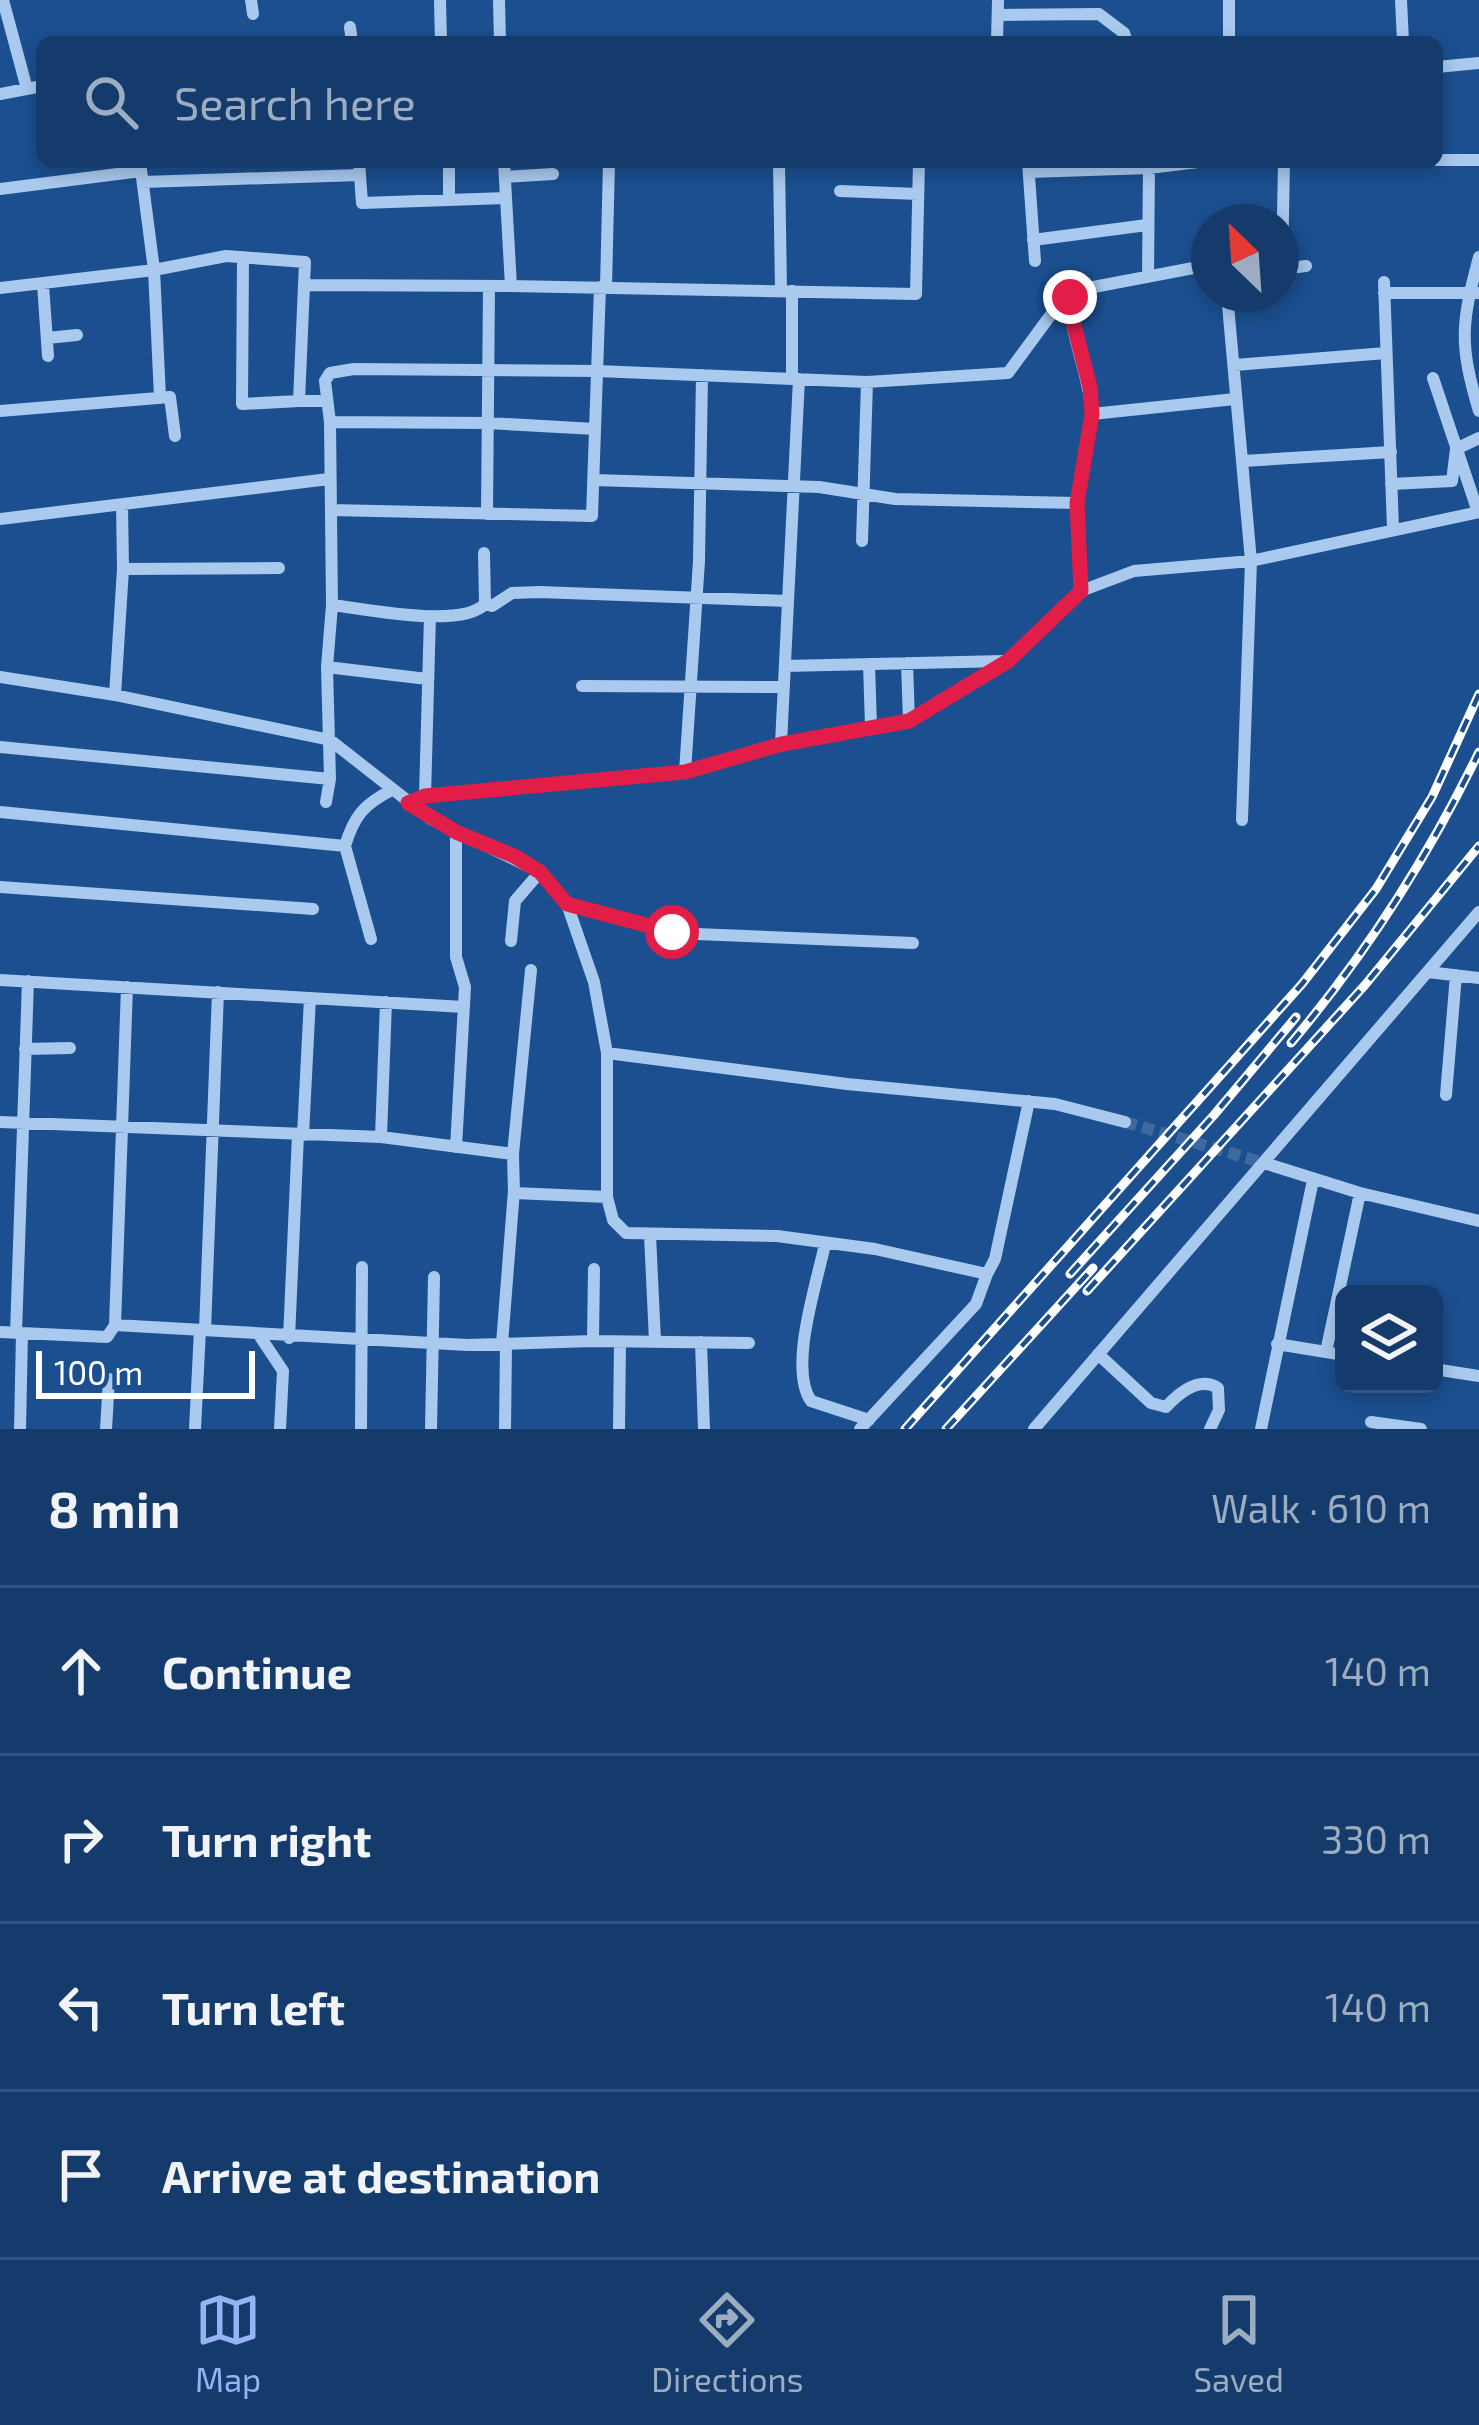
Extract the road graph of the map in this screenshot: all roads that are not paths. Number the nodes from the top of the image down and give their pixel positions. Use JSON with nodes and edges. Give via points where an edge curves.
{"nodes":[{"id":1,"x":3,"y":0,"type":"edge"},
{"id":2,"x":440,"y":0,"type":"edge"},
{"id":3,"x":499,"y":0,"type":"edge"},
{"id":4,"x":1229,"y":0,"type":"edge"},
{"id":5,"x":1400,"y":0,"type":"edge"},
{"id":6,"x":998,"y":7,"type":"edge"},
{"id":7,"x":350,"y":27,"type":"dead end"},
{"id":8,"x":351,"y":36,"type":"edge"},
{"id":9,"x":442,"y":36,"type":"edge"},
{"id":10,"x":500,"y":36,"type":"edge"},
{"id":11,"x":1125,"y":36,"type":"edge"},
{"id":12,"x":1229,"y":36,"type":"edge"},
{"id":13,"x":1402,"y":36,"type":"edge"},
{"id":14,"x":1479,"y":64,"type":"edge"},
{"id":15,"x":1443,"y":67,"type":"edge"},
{"id":16,"x":36,"y":87,"type":"edge"},
{"id":17,"x":27,"y":89,"type":"junction"},
{"id":18,"x":0,"y":94,"type":"edge"},
{"id":19,"x":1443,"y":160,"type":"edge"},
{"id":20,"x":1479,"y":160,"type":"edge"},
{"id":21,"x":360,"y":168,"type":"edge"},
{"id":22,"x":448,"y":168,"type":"edge"},
{"id":23,"x":504,"y":168,"type":"edge"},
{"id":24,"x":609,"y":168,"type":"edge"},
{"id":25,"x":779,"y":168,"type":"edge"},
{"id":26,"x":919,"y":168,"type":"edge"},
{"id":27,"x":1029,"y":168,"type":"edge"},
{"id":28,"x":1149,"y":168,"type":"edge"},
{"id":29,"x":1284,"y":168,"type":"edge"},
{"id":30,"x":141,"y":172,"type":"edge"},
{"id":31,"x":554,"y":173,"type":"dead end"},
{"id":32,"x":505,"y":177,"type":"junction"},
{"id":33,"x":0,"y":189,"type":"edge"},
{"id":34,"x":840,"y":191,"type":"dead end"},
{"id":35,"x":918,"y":194,"type":"junction"},
{"id":36,"x":506,"y":197,"type":"junction"},
{"id":37,"x":449,"y":200,"type":"junction"},
{"id":38,"x":1283,"y":204,"type":"edge"},
{"id":39,"x":1147,"y":225,"type":"junction"},
{"id":40,"x":1033,"y":240,"type":"junction"},
{"id":41,"x":243,"y":257,"type":"junction"},
{"id":42,"x":1479,"y":257,"type":"edge"},
{"id":43,"x":1034,"y":261,"type":"dead end"},
{"id":44,"x":1306,"y":266,"type":"dead end"},
{"id":45,"x":1299,"y":267,"type":"edge"},
{"id":46,"x":1191,"y":269,"type":"edge"},
{"id":47,"x":154,"y":270,"type":"junction"},
{"id":48,"x":1148,"y":278,"type":"junction"},
{"id":49,"x":43,"y":284,"type":"junction"},
{"id":50,"x":304,"y":285,"type":"junction"},
{"id":51,"x":489,"y":286,"type":"junction"},
{"id":52,"x":511,"y":286,"type":"junction"},
{"id":53,"x":603,"y":287,"type":"junction"},
{"id":54,"x":0,"y":288,"type":"edge"},
{"id":55,"x":787,"y":291,"type":"junction"},
{"id":56,"x":1474,"y":292,"type":"edge"},
{"id":57,"x":1061,"y":301,"type":"dead end"},
{"id":58,"x":1229,"y":312,"type":"edge"},
{"id":59,"x":77,"y":335,"type":"dead end"},
{"id":60,"x":47,"y":338,"type":"junction"},
{"id":61,"x":1386,"y":352,"type":"junction"},
{"id":62,"x":48,"y":356,"type":"dead end"},
{"id":63,"x":1235,"y":365,"type":"junction"},
{"id":64,"x":487,"y":371,"type":"junction"},
{"id":65,"x":597,"y":371,"type":"junction"},
{"id":66,"x":702,"y":375,"type":"junction"},
{"id":67,"x":1433,"y":378,"type":"dead end"},
{"id":68,"x":795,"y":379,"type":"junction"},
{"id":69,"x":867,"y":382,"type":"junction"},
{"id":70,"x":160,"y":398,"type":"junction"},
{"id":71,"x":1235,"y":399,"type":"junction"},
{"id":72,"x":298,"y":400,"type":"junction"},
{"id":73,"x":326,"y":401,"type":"junction"},
{"id":74,"x":0,"y":411,"type":"edge"},
{"id":75,"x":1479,"y":411,"type":"edge"},
{"id":76,"x":1092,"y":414,"type":"junction"},
{"id":77,"x":330,"y":422,"type":"junction"},
{"id":78,"x":488,"y":423,"type":"junction"},
{"id":79,"x":595,"y":429,"type":"junction"},
{"id":80,"x":175,"y":436,"type":"dead end"},
{"id":81,"x":1479,"y":437,"type":"edge"},
{"id":82,"x":1456,"y":449,"type":"junction"},
{"id":83,"x":1391,"y":452,"type":"junction"},
{"id":84,"x":1243,"y":461,"type":"junction"},
{"id":85,"x":329,"y":479,"type":"junction"},
{"id":86,"x":593,"y":480,"type":"junction"},
{"id":87,"x":1391,"y":484,"type":"junction"},
{"id":88,"x":700,"y":486,"type":"junction"},
{"id":89,"x":791,"y":487,"type":"junction"},
{"id":90,"x":862,"y":493,"type":"junction"},
{"id":91,"x":1077,"y":503,"type":"junction"},
{"id":92,"x":122,"y":505,"type":"junction"},
{"id":93,"x":331,"y":510,"type":"junction"},
{"id":94,"x":1478,"y":512,"type":"edge"},
{"id":95,"x":487,"y":514,"type":"junction"},
{"id":96,"x":0,"y":519,"type":"edge"},
{"id":97,"x":1394,"y":529,"type":"junction"},
{"id":98,"x":862,"y":541,"type":"dead end"},
{"id":99,"x":484,"y":553,"type":"dead end"},
{"id":100,"x":1251,"y":561,"type":"junction"},
{"id":101,"x":123,"y":568,"type":"junction"},
{"id":102,"x":279,"y":568,"type":"dead end"},
{"id":103,"x":1081,"y":591,"type":"junction"},
{"id":104,"x":697,"y":598,"type":"junction"},
{"id":105,"x":787,"y":601,"type":"junction"},
{"id":106,"x":484,"y":604,"type":"junction"},
{"id":107,"x":332,"y":605,"type":"junction"},
{"id":108,"x":430,"y":616,"type":"junction"},
{"id":109,"x":1008,"y":661,"type":"junction"},
{"id":110,"x":907,"y":663,"type":"junction"},
{"id":111,"x":869,"y":664,"type":"junction"},
{"id":112,"x":784,"y":666,"type":"junction"},
{"id":113,"x":328,"y":667,"type":"junction"},
{"id":114,"x":0,"y":677,"type":"edge"},
{"id":115,"x":427,"y":679,"type":"junction"},
{"id":116,"x":582,"y":686,"type":"dead end"},
{"id":117,"x":784,"y":687,"type":"junction"},
{"id":118,"x":692,"y":688,"type":"junction"},
{"id":119,"x":115,"y":695,"type":"junction"},
{"id":120,"x":909,"y":721,"type":"junction"},
{"id":121,"x":871,"y":727,"type":"junction"},
{"id":122,"x":330,"y":740,"type":"junction"},
{"id":123,"x":782,"y":744,"type":"junction"},
{"id":124,"x":0,"y":747,"type":"edge"},
{"id":125,"x":685,"y":772,"type":"junction"},
{"id":126,"x":330,"y":779,"type":"junction"},
{"id":127,"x":392,"y":790,"type":"junction"},
{"id":128,"x":425,"y":796,"type":"junction"},
{"id":129,"x":326,"y":802,"type":"dead end"},
{"id":130,"x":408,"y":803,"type":"junction"},
{"id":131,"x":0,"y":812,"type":"edge"},
{"id":132,"x":1242,"y":820,"type":"dead end"},
{"id":133,"x":456,"y":832,"type":"junction"},
{"id":134,"x":345,"y":846,"type":"junction"},
{"id":135,"x":540,"y":872,"type":"junction"},
{"id":136,"x":0,"y":887,"type":"edge"},
{"id":137,"x":567,"y":904,"type":"junction"},
{"id":138,"x":313,"y":909,"type":"dead end"},
{"id":139,"x":1479,"y":912,"type":"edge"},
{"id":140,"x":371,"y":938,"type":"dead end"},
{"id":141,"x":511,"y":941,"type":"dead end"},
{"id":142,"x":913,"y":943,"type":"dead end"},
{"id":143,"x":531,"y":970,"type":"dead end"},
{"id":144,"x":1429,"y":972,"type":"junction"},
{"id":145,"x":1456,"y":975,"type":"junction"},
{"id":146,"x":1479,"y":978,"type":"edge"},
{"id":147,"x":0,"y":980,"type":"edge"},
{"id":148,"x":28,"y":981,"type":"junction"},
{"id":149,"x":127,"y":987,"type":"junction"},
{"id":150,"x":218,"y":992,"type":"junction"},
{"id":151,"x":310,"y":998,"type":"junction"},
{"id":152,"x":386,"y":1002,"type":"junction"},
{"id":153,"x":464,"y":1007,"type":"junction"},
{"id":154,"x":70,"y":1048,"type":"dead end"},
{"id":155,"x":25,"y":1049,"type":"junction"},
{"id":156,"x":607,"y":1053,"type":"junction"},
{"id":157,"x":1446,"y":1095,"type":"dead end"},
{"id":158,"x":1029,"y":1101,"type":"junction"},
{"id":159,"x":0,"y":1122,"type":"edge"},
{"id":160,"x":1125,"y":1122,"type":"tunnel mouth"},
{"id":161,"x":22,"y":1123,"type":"junction"},
{"id":162,"x":121,"y":1128,"type":"junction"},
{"id":163,"x":214,"y":1133,"type":"junction"},
{"id":164,"x":301,"y":1135,"type":"junction"},
{"id":165,"x":381,"y":1137,"type":"junction"},
{"id":166,"x":456,"y":1147,"type":"junction"},
{"id":167,"x":512,"y":1154,"type":"junction"},
{"id":168,"x":1264,"y":1163,"type":"junction"},
{"id":169,"x":1313,"y":1180,"type":"junction"},
{"id":170,"x":514,"y":1190,"type":"junction"},
{"id":171,"x":1360,"y":1193,"type":"junction"},
{"id":172,"x":607,"y":1197,"type":"junction"},
{"id":173,"x":1479,"y":1221,"type":"edge"},
{"id":174,"x":650,"y":1235,"type":"junction"},
{"id":175,"x":824,"y":1244,"type":"junction"},
{"id":176,"x":362,"y":1267,"type":"dead end"},
{"id":177,"x":594,"y":1268,"type":"dead end"},
{"id":178,"x":987,"y":1274,"type":"junction"},
{"id":179,"x":434,"y":1277,"type":"dead end"},
{"id":180,"x":115,"y":1325,"type":"junction"},
{"id":181,"x":202,"y":1330,"type":"junction"},
{"id":182,"x":0,"y":1332,"type":"edge"},
{"id":183,"x":19,"y":1333,"type":"junction"},
{"id":184,"x":259,"y":1335,"type":"junction"},
{"id":185,"x":289,"y":1338,"type":"junction"},
{"id":186,"x":360,"y":1341,"type":"junction"},
{"id":187,"x":593,"y":1341,"type":"junction"},
{"id":188,"x":655,"y":1341,"type":"junction"},
{"id":189,"x":620,"y":1342,"type":"junction"},
{"id":190,"x":701,"y":1342,"type":"junction"},
{"id":191,"x":749,"y":1343,"type":"dead end"},
{"id":192,"x":433,"y":1344,"type":"junction"},
{"id":193,"x":504,"y":1344,"type":"junction"},
{"id":194,"x":1277,"y":1344,"type":"junction"},
{"id":195,"x":1326,"y":1352,"type":"junction"},
{"id":196,"x":1335,"y":1353,"type":"edge"},
{"id":197,"x":1098,"y":1354,"type":"junction"},
{"id":198,"x":1443,"y":1370,"type":"edge"},
{"id":199,"x":1479,"y":1376,"type":"edge"},
{"id":200,"x":109,"y":1379,"type":"dead end"},
{"id":201,"x":1371,"y":1422,"type":"dead end"},
{"id":202,"x":864,"y":1424,"type":"edge"},
{"id":203,"x":20,"y":1429,"type":"edge"},
{"id":204,"x":106,"y":1429,"type":"edge"},
{"id":205,"x":195,"y":1429,"type":"edge"},
{"id":206,"x":280,"y":1429,"type":"edge"},
{"id":207,"x":362,"y":1429,"type":"edge"},
{"id":208,"x":431,"y":1429,"type":"edge"},
{"id":209,"x":506,"y":1429,"type":"edge"},
{"id":210,"x":619,"y":1429,"type":"edge"},
{"id":211,"x":704,"y":1429,"type":"edge"},
{"id":212,"x":1035,"y":1429,"type":"edge"},
{"id":213,"x":1210,"y":1429,"type":"edge"},
{"id":214,"x":1261,"y":1429,"type":"edge"},
{"id":215,"x":1421,"y":1429,"type":"edge"}],
"edges":[{"from":1,"to":17,"type":"street"},
{"from":2,"to":9,"type":"street"},
{"from":3,"to":10,"type":"street"},
{"from":4,"to":12,"type":"street"},
{"from":5,"to":13,"type":"street"},
{"from":6,"to":11,"type":"street","via":[[1099,14]]},
{"from":7,"to":8,"type":"street"},
{"from":14,"to":15,"type":"street"},
{"from":16,"to":17,"type":"street"},
{"from":17,"to":18,"type":"street"},
{"from":19,"to":20,"type":"street"},
{"from":21,"to":30,"type":"street"},
{"from":21,"to":37,"type":"street","via":[[362,203]]},
{"from":22,"to":37,"type":"street"},
{"from":23,"to":32,"type":"street"},
{"from":24,"to":53,"type":"street"},
{"from":25,"to":55,"type":"street"},
{"from":26,"to":35,"type":"street"},
{"from":27,"to":40,"type":"street"},
{"from":28,"to":39,"type":"street"},
{"from":29,"to":38,"type":"street"},
{"from":30,"to":33,"type":"street"},
{"from":30,"to":47,"type":"street"},
{"from":31,"to":32,"type":"street"},
{"from":32,"to":36,"type":"street"},
{"from":34,"to":35,"type":"street"},
{"from":35,"to":55,"type":"street","via":[[916,294]]},
{"from":36,"to":37,"type":"street"},
{"from":36,"to":52,"type":"street"},
{"from":39,"to":40,"type":"street"},
{"from":39,"to":48,"type":"street"},
{"from":40,"to":43,"type":"street"},
{"from":41,"to":47,"type":"street"},
{"from":41,"to":50,"type":"street","via":[[304,262]]},
{"from":41,"to":72,"type":"street","via":[[242,404]]},
{"from":42,"to":56,"type":"street"},
{"from":44,"to":45,"type":"street"},
{"from":46,"to":48,"type":"street"},
{"from":47,"to":49,"type":"street"},
{"from":47,"to":70,"type":"street"},
{"from":48,"to":76,"type":"street","via":[[1078,290],[1068,302]]},
{"from":49,"to":54,"type":"street"},
{"from":49,"to":60,"type":"street"},
{"from":50,"to":51,"type":"street"},
{"from":50,"to":72,"type":"street"},
{"from":51,"to":52,"type":"street"},
{"from":51,"to":64,"type":"street"},
{"from":52,"to":53,"type":"street"},
{"from":53,"to":55,"type":"street"},
{"from":53,"to":65,"type":"street"},
{"from":55,"to":68,"type":"street"},
{"from":56,"to":61,"type":"street","via":[[1384,287]]},
{"from":56,"to":75,"type":"street","via":[[1463,340]]},
{"from":57,"to":69,"type":"street","via":[[1008,373]]},
{"from":58,"to":63,"type":"street"},
{"from":59,"to":60,"type":"street"},
{"from":60,"to":62,"type":"street"},
{"from":61,"to":63,"type":"street"},
{"from":61,"to":83,"type":"street"},
{"from":63,"to":71,"type":"street"},
{"from":64,"to":65,"type":"street"},
{"from":64,"to":73,"type":"street","via":[[338,369],[325,381]]},
{"from":64,"to":78,"type":"street"},
{"from":65,"to":66,"type":"street"},
{"from":65,"to":79,"type":"street"},
{"from":66,"to":68,"type":"street"},
{"from":66,"to":88,"type":"street"},
{"from":67,"to":82,"type":"street"},
{"from":68,"to":69,"type":"street"},
{"from":68,"to":89,"type":"street"},
{"from":69,"to":90,"type":"street"},
{"from":70,"to":74,"type":"street"},
{"from":70,"to":80,"type":"street","via":[[170,397]]},
{"from":71,"to":76,"type":"street"},
{"from":71,"to":84,"type":"street"},
{"from":72,"to":73,"type":"street"},
{"from":73,"to":77,"type":"street"},
{"from":76,"to":91,"type":"street"},
{"from":77,"to":78,"type":"street"},
{"from":77,"to":85,"type":"street"},
{"from":78,"to":79,"type":"street"},
{"from":78,"to":95,"type":"street"},
{"from":79,"to":86,"type":"street"},
{"from":81,"to":82,"type":"street"},
{"from":82,"to":87,"type":"street","via":[[1452,481]]},
{"from":82,"to":94,"type":"street"},
{"from":83,"to":84,"type":"street"},
{"from":83,"to":87,"type":"street"},
{"from":84,"to":100,"type":"street"},
{"from":85,"to":92,"type":"street"},
{"from":85,"to":93,"type":"street"},
{"from":86,"to":88,"type":"street"},
{"from":86,"to":95,"type":"street","via":[[592,516]]},
{"from":87,"to":97,"type":"street"},
{"from":88,"to":89,"type":"street"},
{"from":88,"to":104,"type":"street"},
{"from":89,"to":90,"type":"street"},
{"from":89,"to":105,"type":"street"},
{"from":90,"to":91,"type":"street"},
{"from":90,"to":98,"type":"street"},
{"from":91,"to":103,"type":"street"},
{"from":92,"to":96,"type":"street"},
{"from":92,"to":101,"type":"street"},
{"from":93,"to":95,"type":"street"},
{"from":93,"to":107,"type":"street"},
{"from":94,"to":97,"type":"street"},
{"from":97,"to":100,"type":"street"},
{"from":99,"to":106,"type":"street"},
{"from":100,"to":103,"type":"street","via":[[1134,571]]},
{"from":100,"to":132,"type":"street"},
{"from":101,"to":102,"type":"street"},
{"from":101,"to":119,"type":"street"},
{"from":103,"to":109,"type":"street"},
{"from":104,"to":105,"type":"street"},
{"from":104,"to":106,"type":"street","via":[[538,592]]},
{"from":104,"to":118,"type":"street"},
{"from":105,"to":112,"type":"street"},
{"from":106,"to":108,"type":"street","via":[[471,614]]},
{"from":107,"to":108,"type":"street"},
{"from":107,"to":113,"type":"street"},
{"from":108,"to":115,"type":"street"},
{"from":109,"to":110,"type":"street"},
{"from":109,"to":120,"type":"street"},
{"from":110,"to":111,"type":"street"},
{"from":110,"to":120,"type":"street"},
{"from":111,"to":112,"type":"street"},
{"from":111,"to":121,"type":"street"},
{"from":112,"to":117,"type":"street"},
{"from":113,"to":115,"type":"street"},
{"from":113,"to":122,"type":"street"},
{"from":114,"to":119,"type":"street"},
{"from":115,"to":128,"type":"street"},
{"from":116,"to":118,"type":"street"},
{"from":117,"to":118,"type":"street"},
{"from":117,"to":123,"type":"street"},
{"from":118,"to":125,"type":"street"},
{"from":119,"to":122,"type":"street"},
{"from":120,"to":121,"type":"street"},
{"from":121,"to":123,"type":"street"},
{"from":122,"to":126,"type":"street"},
{"from":122,"to":127,"type":"street"},
{"from":123,"to":125,"type":"street"},
{"from":124,"to":126,"type":"street"},
{"from":125,"to":128,"type":"street"},
{"from":126,"to":129,"type":"street"},
{"from":127,"to":130,"type":"street"},
{"from":127,"to":134,"type":"street","via":[[361,809]]},
{"from":128,"to":130,"type":"street"},
{"from":130,"to":133,"type":"street"},
{"from":131,"to":134,"type":"street"},
{"from":133,"to":135,"type":"street"},
{"from":133,"to":153,"type":"street"},
{"from":134,"to":140,"type":"street"},
{"from":135,"to":137,"type":"street"},
{"from":135,"to":141,"type":"street","via":[[515,901]]},
{"from":136,"to":138,"type":"street"},
{"from":137,"to":142,"type":"street","via":[[672,932]]},
{"from":137,"to":156,"type":"street","via":[[595,982]]},
{"from":139,"to":144,"type":"street"},
{"from":143,"to":167,"type":"street"},
{"from":144,"to":145,"type":"street"},
{"from":144,"to":168,"type":"street"},
{"from":145,"to":146,"type":"street"},
{"from":145,"to":157,"type":"street"},
{"from":147,"to":148,"type":"street"},
{"from":148,"to":149,"type":"street"},
{"from":148,"to":155,"type":"street"},
{"from":149,"to":150,"type":"street"},
{"from":149,"to":162,"type":"street"},
{"from":150,"to":151,"type":"street"},
{"from":150,"to":163,"type":"street"},
{"from":151,"to":152,"type":"street"},
{"from":151,"to":164,"type":"street"},
{"from":152,"to":153,"type":"street"},
{"from":152,"to":165,"type":"street"},
{"from":153,"to":166,"type":"street"},
{"from":154,"to":155,"type":"street"},
{"from":155,"to":161,"type":"street"},
{"from":156,"to":158,"type":"street"},
{"from":156,"to":172,"type":"street"},
{"from":158,"to":160,"type":"street"},
{"from":158,"to":178,"type":"street"},
{"from":159,"to":161,"type":"street"},
{"from":161,"to":162,"type":"street"},
{"from":161,"to":183,"type":"street"},
{"from":162,"to":163,"type":"street"},
{"from":162,"to":180,"type":"street"},
{"from":163,"to":164,"type":"street"},
{"from":163,"to":181,"type":"street"},
{"from":164,"to":165,"type":"street"},
{"from":164,"to":185,"type":"street"},
{"from":165,"to":166,"type":"street"},
{"from":166,"to":167,"type":"street"},
{"from":167,"to":170,"type":"street"},
{"from":168,"to":169,"type":"street"},
{"from":168,"to":197,"type":"street"},
{"from":169,"to":171,"type":"street"},
{"from":169,"to":194,"type":"street"},
{"from":170,"to":172,"type":"street"},
{"from":170,"to":193,"type":"street"},
{"from":171,"to":173,"type":"street"},
{"from":171,"to":195,"type":"street"},
{"from":172,"to":174,"type":"street","via":[[617,1227]]},
{"from":174,"to":175,"type":"street"},
{"from":174,"to":188,"type":"street"},
{"from":175,"to":178,"type":"street"},
{"from":175,"to":202,"type":"street","via":[[802,1384],[811,1402]]},
{"from":176,"to":186,"type":"street"},
{"from":177,"to":187,"type":"street"},
{"from":178,"to":202,"type":"street","via":[[976,1304]]},
{"from":179,"to":192,"type":"street"},
{"from":180,"to":181,"type":"street"},
{"from":180,"to":183,"type":"street","via":[[107,1337]]},
{"from":181,"to":184,"type":"street"},
{"from":181,"to":205,"type":"street"},
{"from":182,"to":183,"type":"street"},
{"from":183,"to":203,"type":"street"},
{"from":184,"to":185,"type":"street"},
{"from":184,"to":206,"type":"street","via":[[283,1370]]},
{"from":185,"to":186,"type":"street"},
{"from":186,"to":192,"type":"street"},
{"from":186,"to":207,"type":"street"},
{"from":187,"to":189,"type":"street"},
{"from":187,"to":193,"type":"street"},
{"from":188,"to":189,"type":"street"},
{"from":188,"to":190,"type":"street"},
{"from":189,"to":210,"type":"street"},
{"from":190,"to":191,"type":"street"},
{"from":190,"to":211,"type":"street"},
{"from":192,"to":193,"type":"street"},
{"from":192,"to":208,"type":"street"},
{"from":193,"to":209,"type":"street"},
{"from":194,"to":195,"type":"street"},
{"from":194,"to":214,"type":"street"},
{"from":195,"to":196,"type":"street"},
{"from":197,"to":212,"type":"street"},
{"from":197,"to":213,"type":"street","via":[[1151,1403],[1166,1407],[1197,1384],[1219,1388]]},
{"from":198,"to":199,"type":"street"},
{"from":200,"to":204,"type":"street"},
{"from":201,"to":215,"type":"street"}]}
